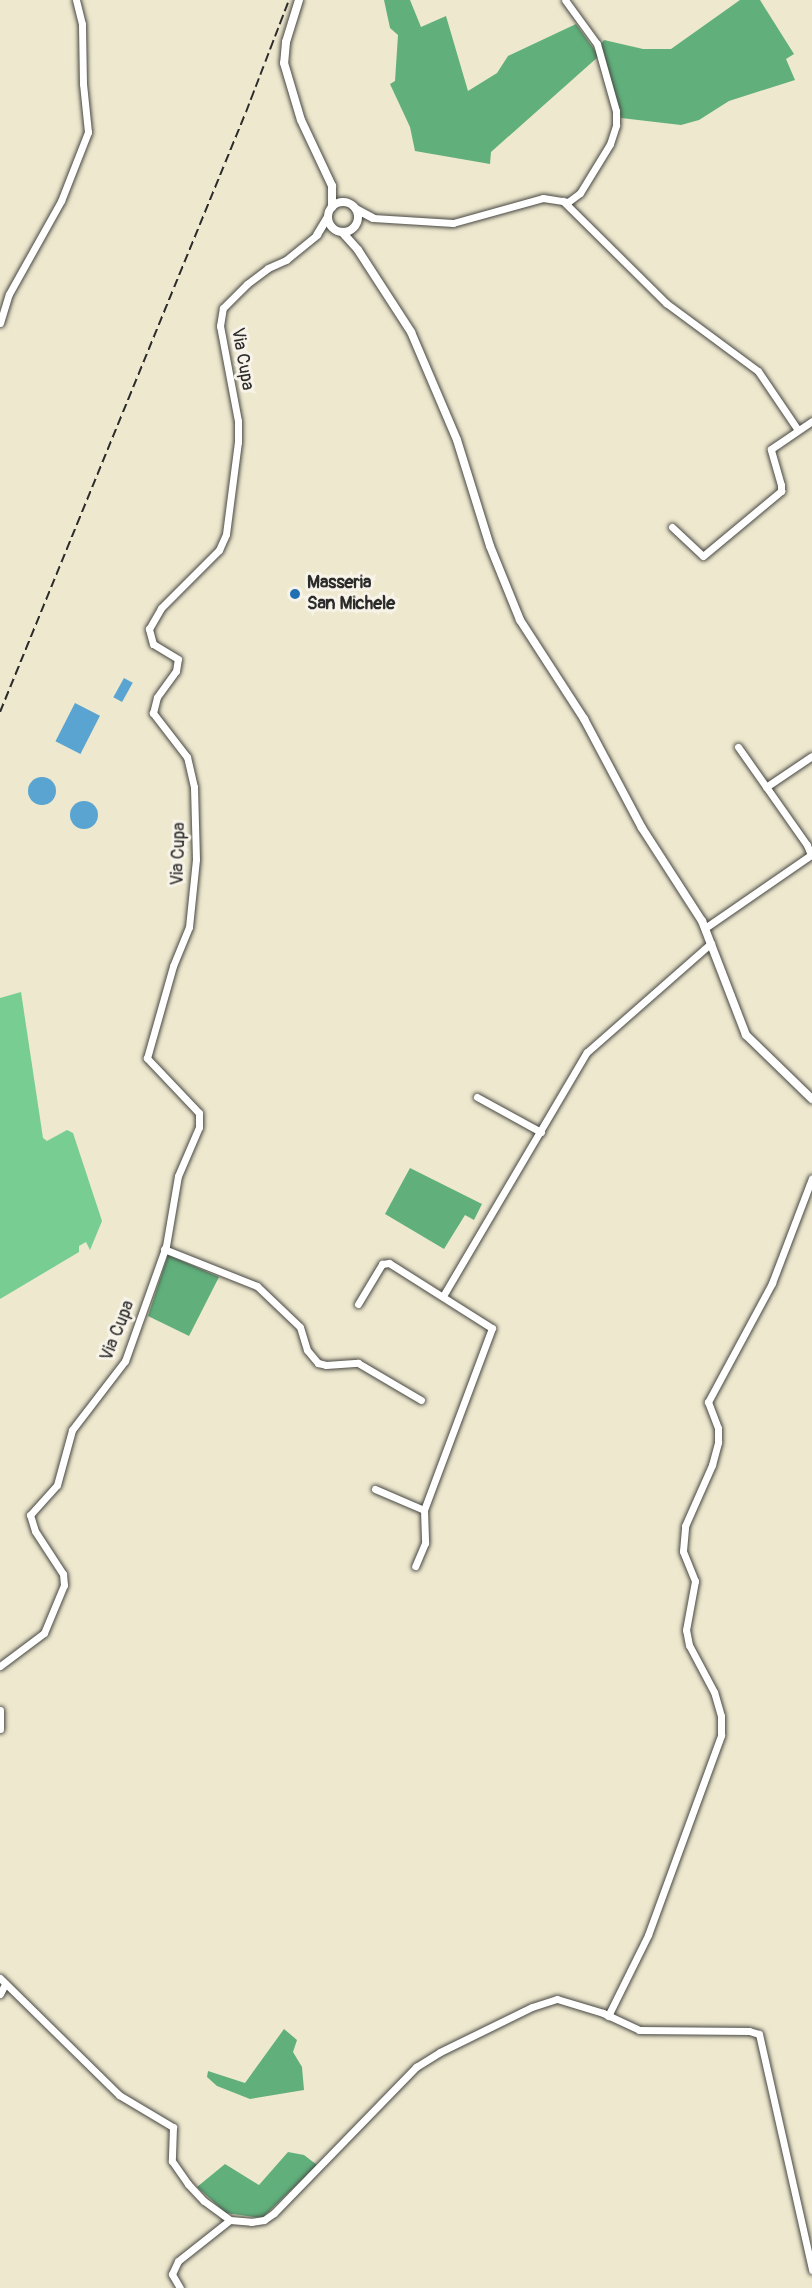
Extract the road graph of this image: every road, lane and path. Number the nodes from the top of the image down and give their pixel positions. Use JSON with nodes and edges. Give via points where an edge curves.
{"nodes":[{"id":1,"x":76,"y":0,"type":"edge"},
{"id":2,"x":299,"y":0,"type":"edge"},
{"id":3,"x":565,"y":0,"type":"edge"},
{"id":4,"x":332,"y":186,"type":"junction"},
{"id":5,"x":563,"y":201,"type":"junction"},
{"id":6,"x":346,"y":202,"type":"junction"},
{"id":7,"x":332,"y":207,"type":"junction"},
{"id":8,"x":356,"y":209,"type":"junction"},
{"id":9,"x":328,"y":217,"type":"junction"},
{"id":10,"x":373,"y":218,"type":"junction"},
{"id":11,"x":356,"y":223,"type":"junction"},
{"id":12,"x":339,"y":231,"type":"junction"},
{"id":13,"x":317,"y":235,"type":"junction"},
{"id":14,"x":358,"y":250,"type":"junction"},
{"id":15,"x":0,"y":322,"type":"edge"},
{"id":16,"x":812,"y":422,"type":"edge"},
{"id":17,"x":798,"y":430,"type":"junction"},
{"id":18,"x":672,"y":527,"type":"dead end"},
{"id":19,"x":738,"y":747,"type":"dead end"},
{"id":20,"x":812,"y":756,"type":"edge"},
{"id":21,"x":766,"y":787,"type":"junction"},
{"id":22,"x":811,"y":852,"type":"edge"},
{"id":23,"x":705,"y":928,"type":"junction"},
{"id":24,"x":711,"y":943,"type":"junction"},
{"id":25,"x":477,"y":1097,"type":"dead end"},
{"id":26,"x":812,"y":1099,"type":"edge"},
{"id":27,"x":541,"y":1132,"type":"junction"},
{"id":28,"x":812,"y":1178,"type":"edge"},
{"id":29,"x":165,"y":1249,"type":"junction"},
{"id":30,"x":443,"y":1296,"type":"junction"},
{"id":31,"x":358,"y":1304,"type":"dead end"},
{"id":32,"x":421,"y":1400,"type":"dead end"},
{"id":33,"x":375,"y":1489,"type":"dead end"},
{"id":34,"x":424,"y":1510,"type":"junction"},
{"id":35,"x":415,"y":1566,"type":"dead end"},
{"id":36,"x":0,"y":1666,"type":"edge"},
{"id":37,"x":0,"y":1710,"type":"edge"},
{"id":38,"x":0,"y":1729,"type":"edge"},
{"id":39,"x":2,"y":1981,"type":"edge"},
{"id":40,"x":0,"y":1994,"type":"edge"},
{"id":41,"x":608,"y":2016,"type":"junction"},
{"id":42,"x":230,"y":2220,"type":"junction"},
{"id":43,"x":812,"y":2270,"type":"edge"},
{"id":44,"x":180,"y":2288,"type":"edge"}],
"edges":[{"from":1,"to":15,"type":"street","via":[[82,24],[88,132],[61,201],[9,294]]},
{"from":2,"to":4,"type":"street","via":[[284,63],[301,120]]},
{"from":3,"to":5,"type":"street","via":[[597,44],[616,120],[610,144],[587,184],[574,199]]},
{"from":4,"to":6,"type":"street"},
{"from":4,"to":7,"type":"street"},
{"from":5,"to":10,"type":"street","via":[[543,198],[453,223]]},
{"from":5,"to":17,"type":"street","via":[[666,303],[758,371]]},
{"from":6,"to":7,"type":"street"},
{"from":6,"to":8,"type":"street"},
{"from":7,"to":9,"type":"street"},
{"from":8,"to":10,"type":"street"},
{"from":8,"to":11,"type":"street"},
{"from":9,"to":12,"type":"street"},
{"from":9,"to":13,"type":"street"},
{"from":10,"to":11,"type":"street"},
{"from":11,"to":12,"type":"street"},
{"from":11,"to":14,"type":"street"},
{"from":12,"to":13,"type":"street"},
{"from":12,"to":14,"type":"street"},
{"from":13,"to":29,"type":"street","name":"Via Cupa","via":[[247,284],[223,308],[220,326],[238,422],[226,534],[219,550],[161,608],[149,629],[153,644],[178,659],[176,671],[157,696],[153,713],[187,757],[194,787],[196,859],[189,927],[173,966],[147,1058],[200,1118],[178,1176]]},
{"from":14,"to":23,"type":"street","via":[[411,332],[457,440],[490,546],[520,620],[584,719],[642,828]]},
{"from":16,"to":17,"type":"street"},
{"from":17,"to":18,"type":"street","via":[[771,449],[781,491],[703,556]]},
{"from":19,"to":21,"type":"street"},
{"from":20,"to":21,"type":"street"},
{"from":21,"to":22,"type":"street"},
{"from":22,"to":23,"type":"street","via":[[810,858]]},
{"from":23,"to":24,"type":"street"},
{"from":24,"to":26,"type":"street","via":[[746,1035]]},
{"from":24,"to":27,"type":"street","via":[[587,1052]]},
{"from":25,"to":27,"type":"street"},
{"from":27,"to":30,"type":"street"},
{"from":28,"to":41,"type":"street","via":[[772,1283],[708,1402],[718,1428],[718,1442],[685,1526],[683,1551],[695,1581],[686,1630],[714,1692],[721,1716],[721,1735],[648,1935]]},
{"from":29,"to":32,"type":"street","via":[[257,1286],[300,1327],[307,1350],[318,1363],[358,1363]]},
{"from":29,"to":36,"type":"street","name":"Via Cupa","via":[[125,1361],[72,1430],[57,1485],[30,1515],[35,1532],[63,1574],[64,1585],[44,1633]]},
{"from":30,"to":31,"type":"street","via":[[385,1262]]},
{"from":30,"to":34,"type":"street","via":[[489,1324],[492,1330]]},
{"from":33,"to":34,"type":"street"},
{"from":34,"to":35,"type":"street","via":[[425,1543]]},
{"from":37,"to":38,"type":"street"},
{"from":39,"to":40,"type":"street"},
{"from":39,"to":42,"type":"street","via":[[119,2095],[173,2127],[172,2161],[179,2173],[204,2201]]},
{"from":41,"to":42,"type":"street","via":[[557,1999],[531,2007],[440,2052],[416,2067],[274,2213],[264,2220]]},
{"from":41,"to":43,"type":"street","via":[[639,2030],[759,2034]]},
{"from":42,"to":44,"type":"street","via":[[178,2261],[172,2274]]}]}
